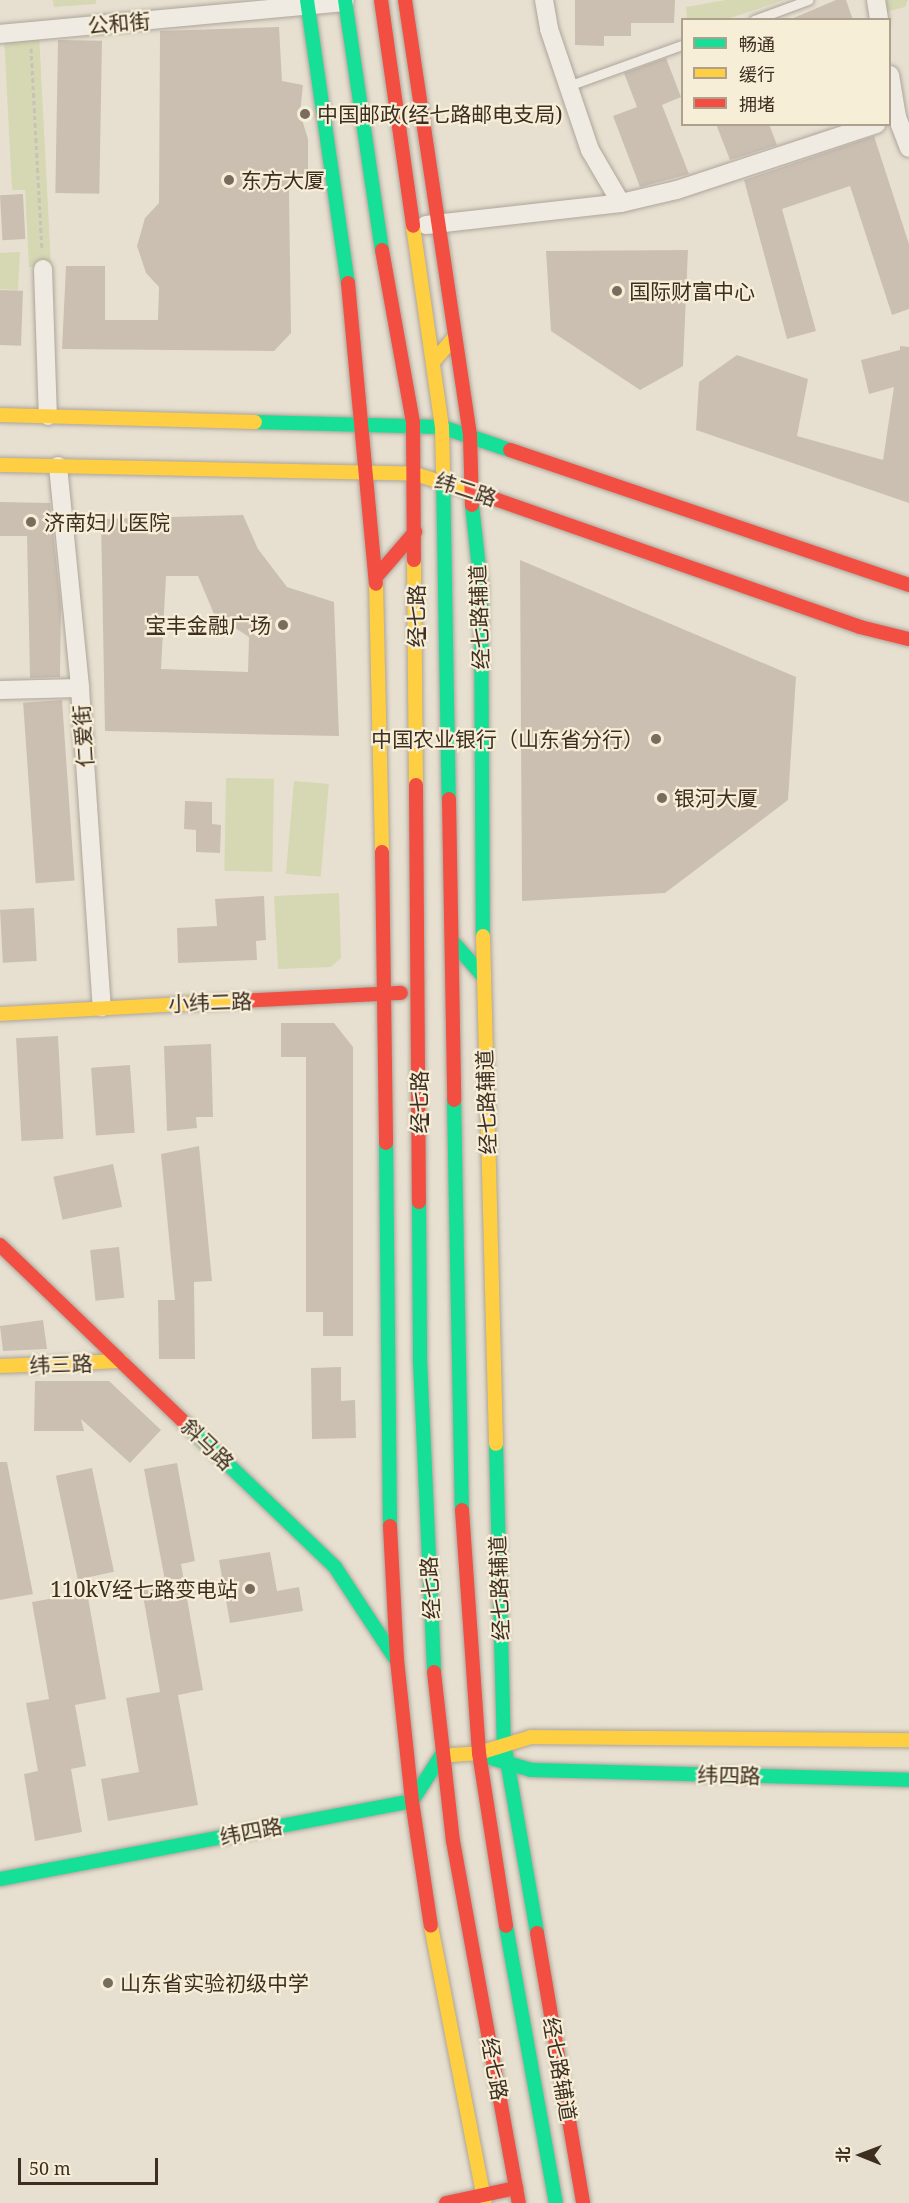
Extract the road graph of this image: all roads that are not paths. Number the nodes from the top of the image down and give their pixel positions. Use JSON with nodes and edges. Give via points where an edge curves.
{"nodes":[{"id":1,"x":381,"y":0,"type":"edge"},
{"id":2,"x":405,"y":0,"type":"edge"},
{"id":3,"x":544,"y":0,"type":"edge"},
{"id":4,"x":808,"y":0,"type":"edge"},
{"id":5,"x":876,"y":0,"type":"edge"},
{"id":6,"x":345,"y":1,"type":"edge"},
{"id":7,"x":307,"y":3,"type":"edge"},
{"id":8,"x":759,"y":18,"type":"edge"},
{"id":9,"x":879,"y":18,"type":"edge"},
{"id":10,"x":0,"y":34,"type":"edge"},
{"id":11,"x":681,"y":45,"type":"edge"},
{"id":12,"x":568,"y":86,"type":"junction"},
{"id":13,"x":891,"y":89,"type":"edge"},
{"id":14,"x":893,"y":118,"type":"edge"},
{"id":15,"x":870,"y":126,"type":"edge"},
{"id":16,"x":909,"y":148,"type":"edge"},
{"id":17,"x":621,"y":203,"type":"junction"},
{"id":18,"x":436,"y":224,"type":"junction"},
{"id":19,"x":412,"y":226,"type":"junction"},
{"id":20,"x":43,"y":269,"type":"road end"},
{"id":21,"x":453,"y":339,"type":"junction"},
{"id":22,"x":433,"y":362,"type":"junction"},
{"id":23,"x":0,"y":415,"type":"edge"},
{"id":24,"x":48,"y":416,"type":"junction"},
{"id":25,"x":362,"y":422,"type":"junction"},
{"id":26,"x":413,"y":423,"type":"junction"},
{"id":27,"x":442,"y":427,"type":"junction"},
{"id":28,"x":470,"y":435,"type":"junction"},
{"id":29,"x":0,"y":465,"type":"edge"},
{"id":30,"x":58,"y":466,"type":"junction"},
{"id":31,"x":365,"y":473,"type":"junction"},
{"id":32,"x":415,"y":474,"type":"junction"},
{"id":33,"x":445,"y":481,"type":"junction"},
{"id":34,"x":472,"y":490,"type":"junction"},
{"id":35,"x":415,"y":532,"type":"junction"},
{"id":36,"x":376,"y":577,"type":"junction"},
{"id":37,"x":909,"y":585,"type":"edge"},
{"id":38,"x":909,"y":639,"type":"edge"},
{"id":39,"x":80,"y":688,"type":"junction"},
{"id":40,"x":0,"y":690,"type":"edge"},
{"id":41,"x":454,"y":944,"type":"junction"},
{"id":42,"x":483,"y":976,"type":"junction"},
{"id":43,"x":419,"y":990,"type":"junction"},
{"id":44,"x":385,"y":995,"type":"junction"},
{"id":45,"x":102,"y":1007,"type":"junction"},
{"id":46,"x":0,"y":1014,"type":"edge"},
{"id":47,"x":0,"y":1245,"type":"edge"},
{"id":48,"x":122,"y":1361,"type":"junction"},
{"id":49,"x":0,"y":1366,"type":"edge"},
{"id":50,"x":397,"y":1660,"type":"junction"},
{"id":51,"x":909,"y":1740,"type":"edge"},
{"id":52,"x":504,"y":1743,"type":"junction"},
{"id":53,"x":479,"y":1753,"type":"junction"},
{"id":54,"x":441,"y":1756,"type":"junction"},
{"id":55,"x":506,"y":1764,"type":"junction"},
{"id":56,"x":909,"y":1780,"type":"edge"},
{"id":57,"x":412,"y":1801,"type":"junction"},
{"id":58,"x":0,"y":1878,"type":"edge"},
{"id":59,"x":516,"y":2188,"type":"junction"},
{"id":60,"x":484,"y":2199,"type":"edge"},
{"id":61,"x":446,"y":2203,"type":"edge"},
{"id":62,"x":519,"y":2203,"type":"edge"},
{"id":63,"x":556,"y":2203,"type":"edge"},
{"id":64,"x":583,"y":2203,"type":"edge"}],
"edges":[{"from":1,"to":19,"type":"main road","name":"经七路"},
{"from":2,"to":18,"type":"main road","name":"经七路辅道"},
{"from":3,"to":12,"type":"street"},
{"from":4,"to":8,"type":"lane"},
{"from":5,"to":9,"type":"street"},
{"from":6,"to":7,"type":"street","name":"公和街"},
{"from":6,"to":26,"type":"main road","name":"经七路","via":[[385,269]]},
{"from":7,"to":10,"type":"street","name":"公和街"},
{"from":7,"to":25,"type":"main road","via":[[350,295]]},
{"from":11,"to":12,"type":"lane"},
{"from":12,"to":17,"type":"street","via":[[590,150]]},
{"from":13,"to":14,"type":"street"},
{"from":14,"to":16,"type":"street"},
{"from":15,"to":17,"type":"street","via":[[677,190]]},
{"from":17,"to":18,"type":"street"},
{"from":18,"to":19,"type":"street"},
{"from":18,"to":21,"type":"main road","name":"经七路辅道"},
{"from":19,"to":22,"type":"main road","name":"经七路"},
{"from":20,"to":24,"type":"street"},
{"from":21,"to":22,"type":"main road"},
{"from":21,"to":28,"type":"main road","name":"经七路辅道"},
{"from":22,"to":27,"type":"main road","name":"经七路"},
{"from":23,"to":24,"type":"main road"},
{"from":24,"to":25,"type":"main road"},
{"from":25,"to":26,"type":"main road"},
{"from":25,"to":31,"type":"main road"},
{"from":26,"to":27,"type":"main road"},
{"from":26,"to":32,"type":"main road","name":"经七路"},
{"from":27,"to":28,"type":"main road"},
{"from":27,"to":33,"type":"main road","name":"经七路"},
{"from":28,"to":34,"type":"main road","name":"经七路辅道"},
{"from":28,"to":37,"type":"main road"},
{"from":29,"to":30,"type":"main road","name":"纬二路"},
{"from":30,"to":31,"type":"main road","name":"纬二路"},
{"from":30,"to":39,"type":"street","name":"仁爱街"},
{"from":31,"to":32,"type":"main road","name":"纬二路"},
{"from":31,"to":36,"type":"main road"},
{"from":32,"to":33,"type":"main road","name":"纬二路"},
{"from":32,"to":35,"type":"main road","name":"经七路"},
{"from":33,"to":34,"type":"main road","name":"纬二路"},
{"from":33,"to":41,"type":"main road","name":"经七路"},
{"from":34,"to":38,"type":"main road","name":"纬二路","via":[[860,627]]},
{"from":34,"to":42,"type":"main road","name":"经七路辅道","via":[[481,587]]},
{"from":35,"to":36,"type":"main road"},
{"from":35,"to":43,"type":"main road","name":"经七路"},
{"from":36,"to":44,"type":"main road"},
{"from":39,"to":40,"type":"street"},
{"from":39,"to":45,"type":"street","name":"仁爱街"},
{"from":41,"to":42,"type":"main road"},
{"from":41,"to":53,"type":"main road","name":"经七路","via":[[461,1499]]},
{"from":42,"to":52,"type":"main road","name":"经七路辅道"},
{"from":43,"to":44,"type":"main road","name":"小纬二路"},
{"from":43,"to":54,"type":"main road","name":"经七路","via":[[420,1360]]},
{"from":44,"to":45,"type":"main road","name":"小纬二路"},
{"from":44,"to":50,"type":"main road","via":[[387,1459]]},
{"from":45,"to":46,"type":"main road","name":"小纬二路"},
{"from":47,"to":48,"type":"main road","name":"斜马路"},
{"from":48,"to":49,"type":"main road","name":"纬三路"},
{"from":48,"to":50,"type":"main road","name":"斜马路","via":[[335,1567]]},
{"from":50,"to":57,"type":"main road"},
{"from":51,"to":52,"type":"main road","name":"纬四路","via":[[531,1737]]},
{"from":52,"to":53,"type":"main road","name":"纬四路"},
{"from":52,"to":55,"type":"main road","name":"经七路辅道"},
{"from":53,"to":54,"type":"main road","name":"纬四路"},
{"from":53,"to":55,"type":"main road","name":"纬四路"},
{"from":53,"to":63,"type":"main road","name":"经七路"},
{"from":54,"to":57,"type":"main road"},
{"from":54,"to":59,"type":"main road","name":"经七路"},
{"from":55,"to":56,"type":"main road","name":"纬四路","via":[[531,1770]]},
{"from":55,"to":64,"type":"main road","name":"经七路辅道"},
{"from":57,"to":58,"type":"main road","name":"纬四路"},
{"from":57,"to":60,"type":"main road","via":[[434,1945]]},
{"from":59,"to":60,"type":"main road"},
{"from":59,"to":62,"type":"main road","name":"经七路"},
{"from":60,"to":61,"type":"main road"}]}
